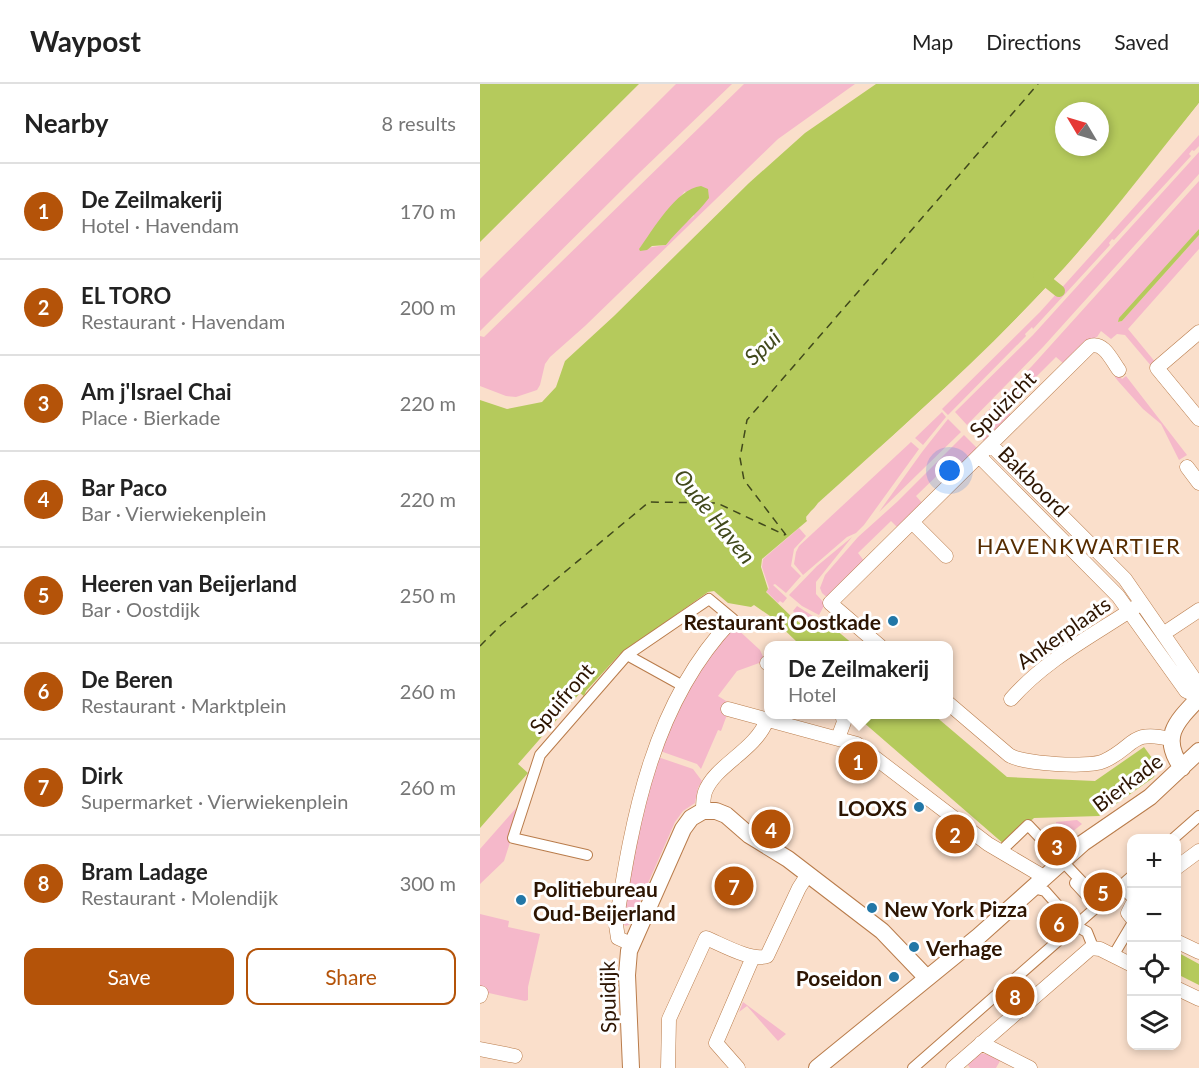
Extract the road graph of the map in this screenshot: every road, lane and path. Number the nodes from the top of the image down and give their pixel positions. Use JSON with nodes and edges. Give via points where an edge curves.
{"nodes":[{"id":1,"x":1199,"y":332,"type":"edge"},
{"id":2,"x":1119,"y":370,"type":"dead end"},
{"id":3,"x":1199,"y":420,"type":"edge"},
{"id":4,"x":991,"y":445,"type":"junction"},
{"id":5,"x":979,"y":456,"type":"junction"},
{"id":6,"x":1187,"y":467,"type":"dead end"},
{"id":7,"x":1025,"y":479,"type":"junction"},
{"id":8,"x":1199,"y":483,"type":"edge"},
{"id":9,"x":1013,"y":490,"type":"junction"},
{"id":10,"x":912,"y":522,"type":"junction"},
{"id":11,"x":1088,"y":543,"type":"junction"},
{"id":12,"x":1077,"y":554,"type":"junction"},
{"id":13,"x":946,"y":556,"type":"dead end"},
{"id":14,"x":1142,"y":602,"type":"junction"},
{"id":15,"x":1199,"y":610,"type":"edge"},
{"id":16,"x":1130,"y":611,"type":"junction"},
{"id":17,"x":731,"y":621,"type":"joint"},
{"id":18,"x":1163,"y":634,"type":"junction"},
{"id":19,"x":875,"y":641,"type":"edge"},
{"id":20,"x":627,"y":655,"type":"junction"},
{"id":21,"x":683,"y":686,"type":"junction"},
{"id":22,"x":1199,"y":696,"type":"edge"},
{"id":23,"x":1011,"y":699,"type":"dead end"},
{"id":24,"x":953,"y":707,"type":"edge"},
{"id":25,"x":728,"y":709,"type":"dead end"},
{"id":26,"x":843,"y":719,"type":"edge"},
{"id":27,"x":767,"y":720,"type":"junction"},
{"id":28,"x":838,"y":738,"type":"junction"},
{"id":29,"x":1170,"y":739,"type":"junction"},
{"id":30,"x":1199,"y":751,"type":"edge"},
{"id":31,"x":1182,"y":768,"type":"junction"},
{"id":32,"x":703,"y":811,"type":"junction"},
{"id":33,"x":1199,"y":816,"type":"edge"},
{"id":34,"x":1179,"y":834,"type":"edge"},
{"id":35,"x":1199,"y":851,"type":"edge"},
{"id":36,"x":1000,"y":852,"type":"junction"},
{"id":37,"x":587,"y":855,"type":"dead end"},
{"id":38,"x":1181,"y":864,"type":"edge"},
{"id":39,"x":1067,"y":870,"type":"junction"},
{"id":40,"x":808,"y":874,"type":"junction"},
{"id":41,"x":1127,"y":880,"type":"edge"},
{"id":42,"x":1039,"y":882,"type":"junction"},
{"id":43,"x":1121,"y":886,"type":"junction"},
{"id":44,"x":1085,"y":889,"type":"junction"},
{"id":45,"x":1127,"y":893,"type":"edge"},
{"id":46,"x":1097,"y":907,"type":"junction"},
{"id":47,"x":1074,"y":931,"type":"junction"},
{"id":48,"x":1127,"y":931,"type":"edge"},
{"id":49,"x":1178,"y":942,"type":"edge"},
{"id":50,"x":631,"y":944,"type":"junction"},
{"id":51,"x":1093,"y":947,"type":"junction"},
{"id":52,"x":1199,"y":952,"type":"edge"},
{"id":53,"x":1113,"y":956,"type":"junction"},
{"id":54,"x":753,"y":957,"type":"junction"},
{"id":55,"x":1127,"y":963,"type":"edge"},
{"id":56,"x":927,"y":978,"type":"junction"},
{"id":57,"x":1181,"y":990,"type":"edge"},
{"id":58,"x":1199,"y":999,"type":"edge"},
{"id":59,"x":981,"y":1043,"type":"junction"},
{"id":60,"x":480,"y":1049,"type":"edge"},
{"id":61,"x":515,"y":1056,"type":"dead end"},
{"id":62,"x":961,"y":1065,"type":"edge"},
{"id":63,"x":1021,"y":1066,"type":"edge"},
{"id":64,"x":631,"y":1068,"type":"edge"},
{"id":65,"x":668,"y":1068,"type":"edge"},
{"id":66,"x":738,"y":1068,"type":"edge"},
{"id":67,"x":817,"y":1068,"type":"edge"},
{"id":68,"x":913,"y":1068,"type":"edge"}],
"edges":[{"from":1,"to":3,"type":"street","via":[[1157,368]]},
{"from":2,"to":4,"type":"street","name":"Spuizicht","via":[[1103,348],[1090,346]]},
{"from":4,"to":5,"type":"street","name":"Spuizicht"},
{"from":4,"to":7,"type":"street"},
{"from":5,"to":9,"type":"street","name":"Bakboord"},
{"from":5,"to":10,"type":"street","name":"Spuizicht"},
{"from":6,"to":8,"type":"street"},
{"from":7,"to":9,"type":"street"},
{"from":7,"to":11,"type":"street"},
{"from":9,"to":12,"type":"street","name":"Bakboord"},
{"from":10,"to":13,"type":"street"},
{"from":10,"to":19,"type":"street","name":"Spuizicht","via":[[830,603]]},
{"from":11,"to":12,"type":"street"},
{"from":11,"to":14,"type":"street"},
{"from":12,"to":16,"type":"street","name":"Bakboord"},
{"from":14,"to":16,"type":"street","name":"Ankerplaats"},
{"from":14,"to":18,"type":"street"},
{"from":15,"to":18,"type":"street"},
{"from":16,"to":22,"type":"street","name":"Bakboord","via":[[1186,691]]},
{"from":16,"to":23,"type":"street","name":"Ankerplaats","via":[[1047,665]]},
{"from":17,"to":20,"type":"street","name":"Spuifront","via":[[709,600]]},
{"from":17,"to":21,"type":"street","name":"Spuifront"},
{"from":18,"to":22,"type":"street","via":[[1197,683]]},
{"from":20,"to":21,"type":"street"},
{"from":20,"to":37,"type":"street","name":"Spuifront","via":[[540,755],[513,838]]},
{"from":21,"to":50,"type":"street","name":"Spuifront","via":[[654,752],[630,840],[616,929],[619,939]]},
{"from":22,"to":29,"type":"street"},
{"from":24,"to":29,"type":"street","via":[[1020,761],[1094,765],[1143,736]]},
{"from":25,"to":27,"type":"street"},
{"from":26,"to":28,"type":"street"},
{"from":27,"to":28,"type":"street"},
{"from":27,"to":32,"type":"street","via":[[752,744],[710,783]]},
{"from":28,"to":36,"type":"street","via":[[862,746]]},
{"from":29,"to":31,"type":"street","name":"Bierkade"},
{"from":30,"to":31,"type":"street","name":"Bierkade"},
{"from":31,"to":39,"type":"street","name":"Bierkade","via":[[1150,797],[1095,834]]},
{"from":32,"to":40,"type":"street","via":[[726,815]]},
{"from":32,"to":50,"type":"street","name":"Spuidijk","via":[[683,829]]},
{"from":33,"to":34,"type":"street"},
{"from":35,"to":38,"type":"street"},
{"from":36,"to":39,"type":"street","via":[[1028,825]]},
{"from":36,"to":42,"type":"street"},
{"from":39,"to":42,"type":"street","name":"Bierkade"},
{"from":39,"to":44,"type":"street"},
{"from":39,"to":44,"type":"street"},
{"from":40,"to":54,"type":"street","via":[[770,954]]},
{"from":40,"to":56,"type":"street","via":[[882,931]]},
{"from":41,"to":43,"type":"street"},
{"from":42,"to":47,"type":"street"},
{"from":42,"to":56,"type":"street","name":"Bierkade"},
{"from":43,"to":45,"type":"street"},
{"from":43,"to":46,"type":"street"},
{"from":44,"to":46,"type":"street"},
{"from":46,"to":47,"type":"street"},
{"from":47,"to":51,"type":"street","via":[[1087,932]]},
{"from":47,"to":68,"type":"street","via":[[974,1010],[965,1028]]},
{"from":48,"to":53,"type":"street"},
{"from":49,"to":52,"type":"street"},
{"from":50,"to":64,"type":"street","name":"Spuidijk","via":[[627,975]]},
{"from":51,"to":53,"type":"street"},
{"from":51,"to":59,"type":"street"},
{"from":53,"to":55,"type":"street"},
{"from":54,"to":65,"type":"street","via":[[706,938],[669,1019]]},
{"from":54,"to":66,"type":"street","via":[[717,1043]]},
{"from":56,"to":67,"type":"street","name":"Bierkade"},
{"from":57,"to":58,"type":"street"},
{"from":59,"to":62,"type":"street"},
{"from":59,"to":63,"type":"street"},
{"from":60,"to":61,"type":"street"}]}
